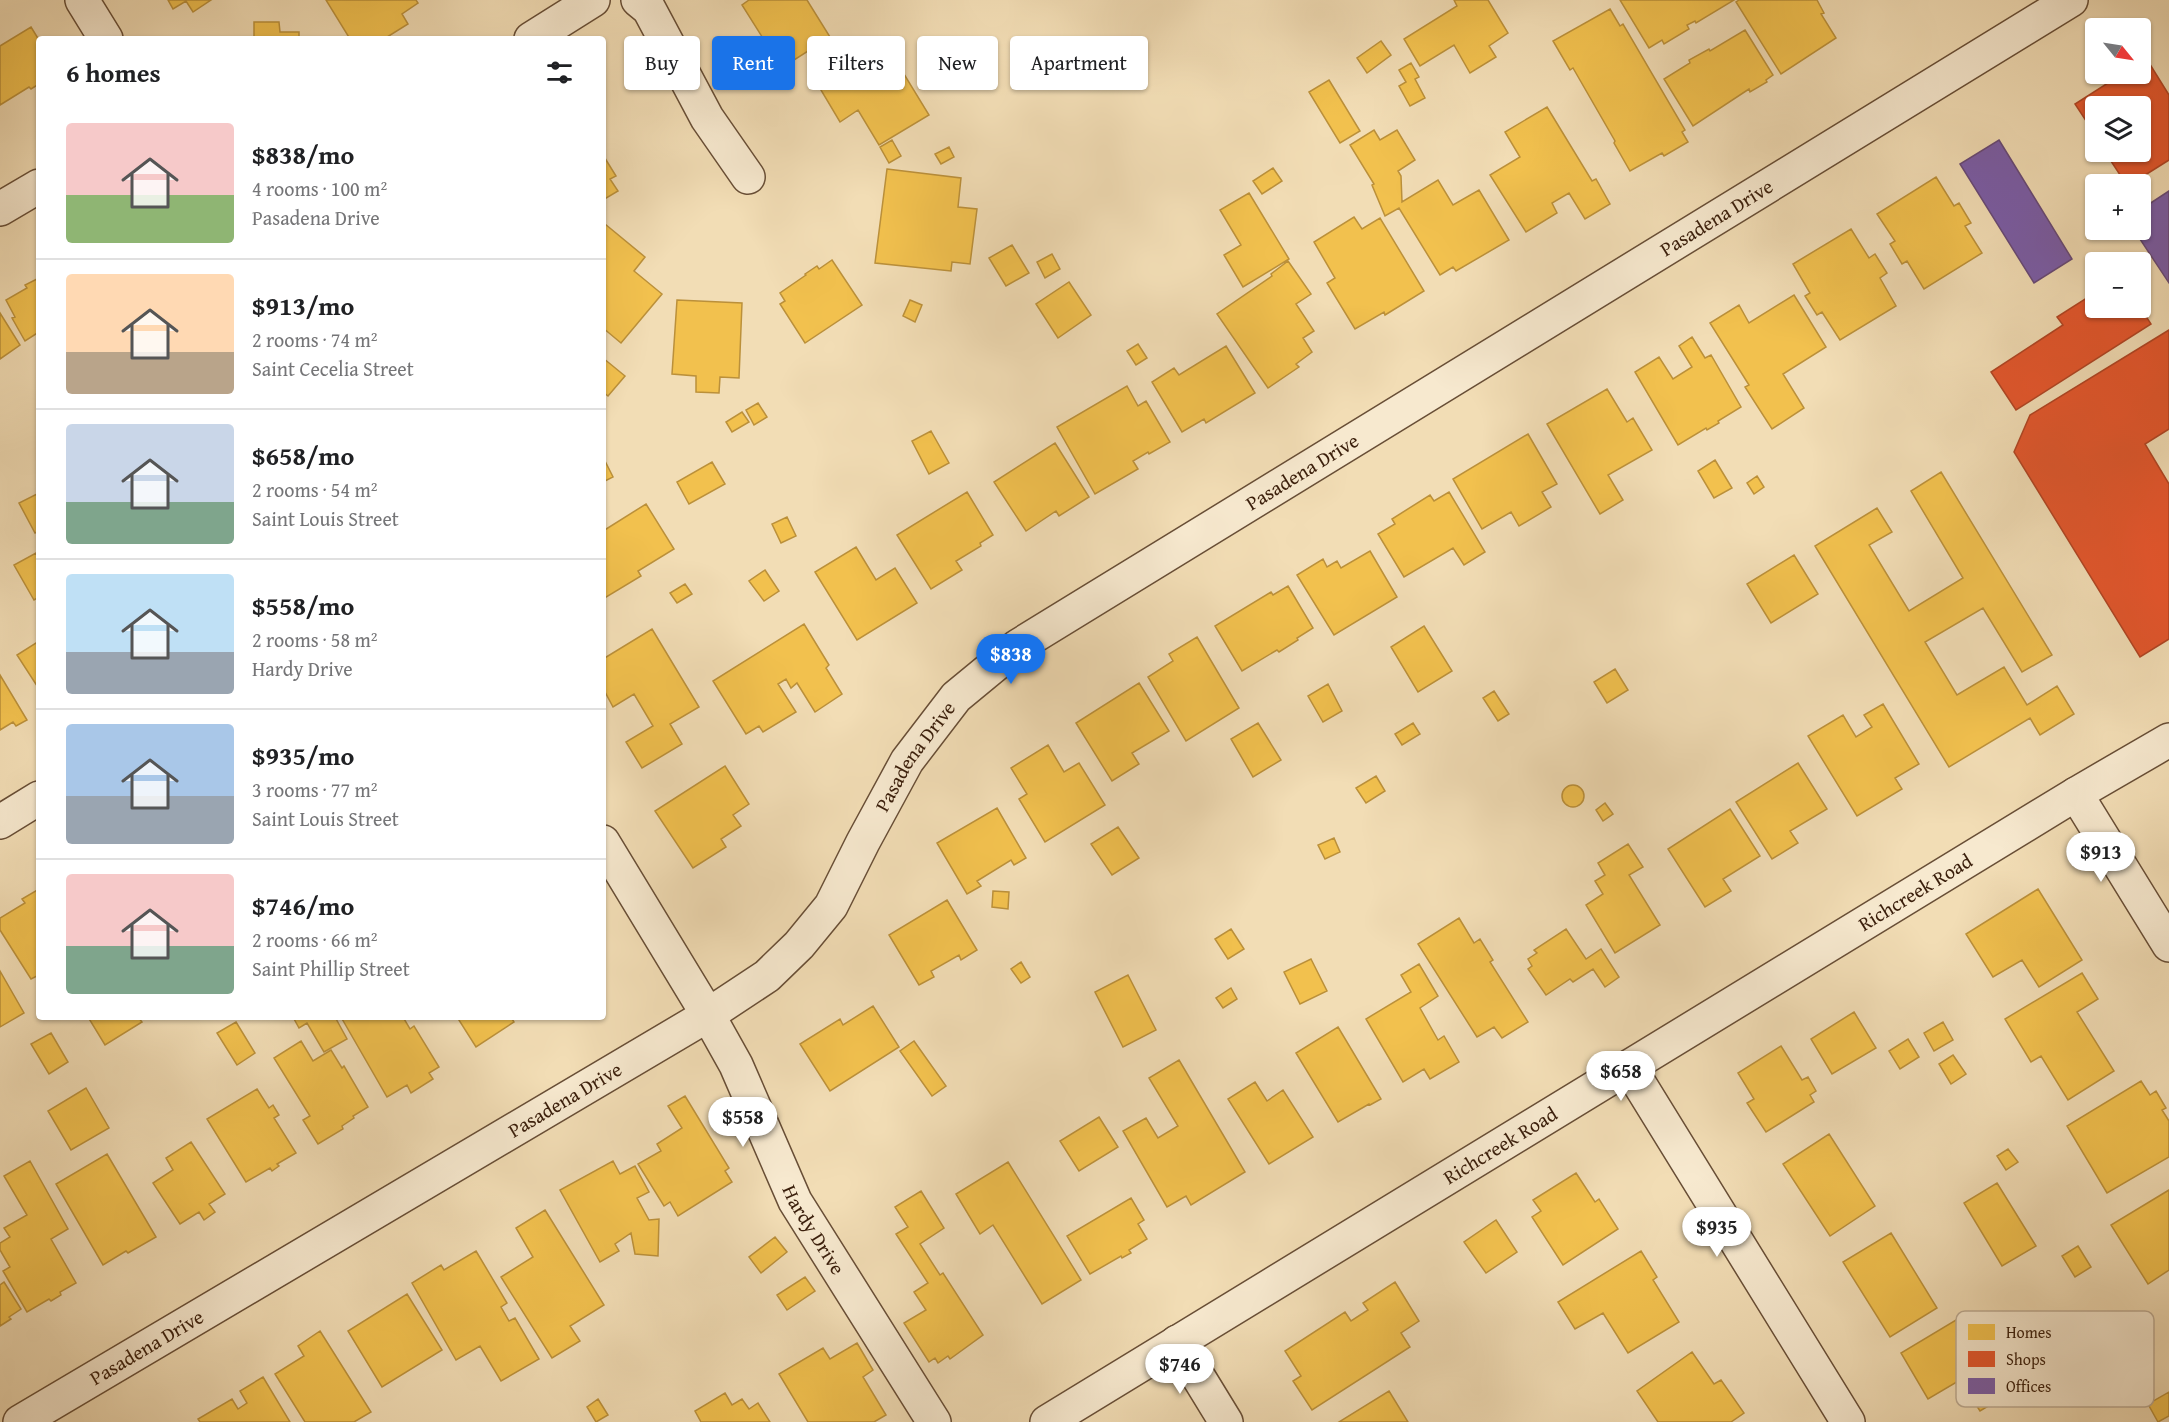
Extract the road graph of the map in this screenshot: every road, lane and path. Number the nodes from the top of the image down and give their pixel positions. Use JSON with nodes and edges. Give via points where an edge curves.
{"nodes":[{"id":1,"x":82,"y":0,"type":"edge"},
{"id":2,"x":593,"y":0,"type":"edge"},
{"id":3,"x":638,"y":0,"type":"edge"},
{"id":4,"x":2071,"y":0,"type":"edge"},
{"id":5,"x":104,"y":36,"type":"edge"},
{"id":6,"x":536,"y":36,"type":"edge"},
{"id":7,"x":748,"y":177,"type":"dead end"},
{"id":8,"x":36,"y":188,"type":"edge"},
{"id":9,"x":0,"y":209,"type":"edge"},
{"id":10,"x":2169,"y":740,"type":"edge"},
{"id":11,"x":2076,"y":794,"type":"junction"},
{"id":12,"x":36,"y":800,"type":"edge"},
{"id":13,"x":0,"y":822,"type":"edge"},
{"id":14,"x":606,"y":847,"type":"edge"},
{"id":15,"x":2169,"y":945,"type":"edge"},
{"id":16,"x":708,"y":1015,"type":"junction"},
{"id":17,"x":1629,"y":1067,"type":"junction"},
{"id":18,"x":1177,"y":1342,"type":"junction"},
{"id":19,"x":20,"y":1422,"type":"edge"},
{"id":20,"x":934,"y":1422,"type":"edge"},
{"id":21,"x":1047,"y":1422,"type":"edge"},
{"id":22,"x":1226,"y":1422,"type":"edge"},
{"id":23,"x":1848,"y":1422,"type":"edge"}],
"edges":[{"from":1,"to":5,"type":"street"},
{"from":2,"to":6,"type":"street"},
{"from":3,"to":7,"type":"street","via":[[649,9],[707,118]]},
{"from":4,"to":16,"type":"street","name":"Pasadena Drive","via":[[1018,646],[956,697],[907,761],[831,906],[799,945],[767,976]]},
{"from":8,"to":9,"type":"street"},
{"from":10,"to":11,"type":"street","name":"Richcreek Road"},
{"from":11,"to":15,"type":"street"},
{"from":11,"to":17,"type":"street","name":"Richcreek Road"},
{"from":12,"to":13,"type":"street"},
{"from":14,"to":16,"type":"street","name":"Hardy Drive"},
{"from":16,"to":19,"type":"street","name":"Pasadena Drive"},
{"from":16,"to":20,"type":"street","name":"Hardy Drive","via":[[736,1065],[795,1201]]},
{"from":17,"to":18,"type":"street","name":"Richcreek Road"},
{"from":17,"to":23,"type":"street"},
{"from":18,"to":21,"type":"street","name":"Richcreek Road"},
{"from":18,"to":22,"type":"street"}]}
